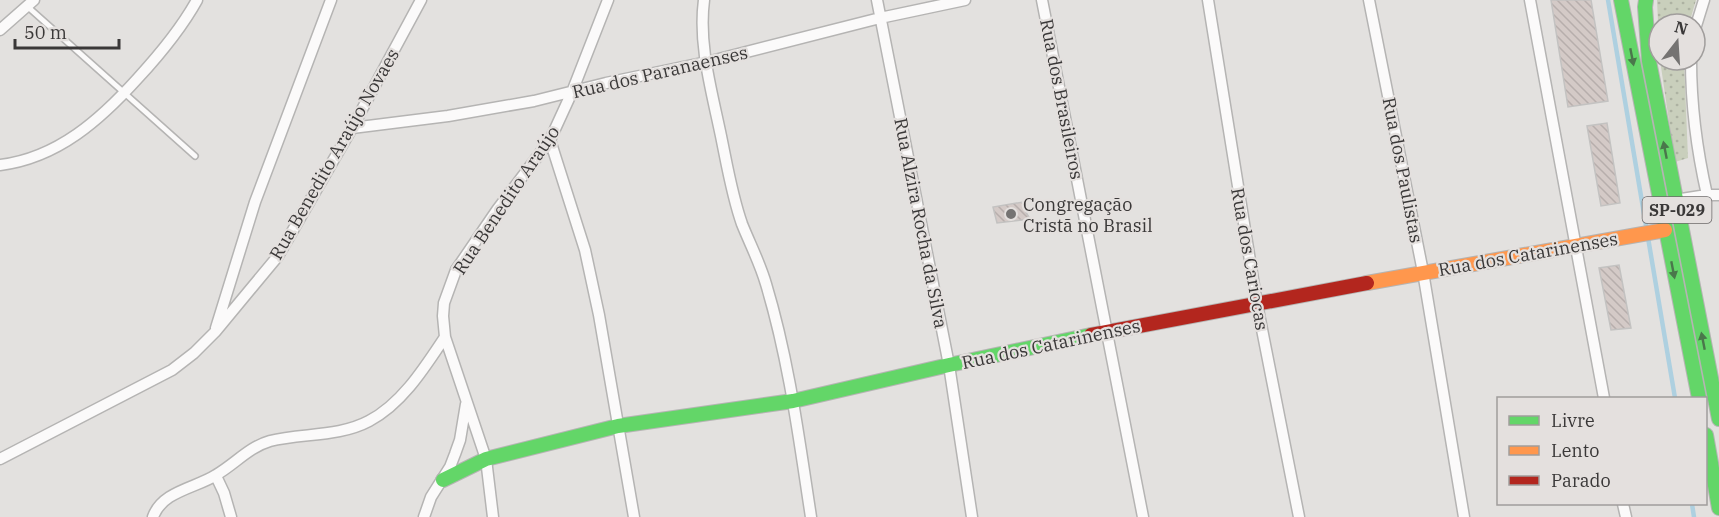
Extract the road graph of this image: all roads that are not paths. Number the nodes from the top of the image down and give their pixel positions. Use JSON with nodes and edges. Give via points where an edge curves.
{"nodes":[{"id":1,"x":197,"y":0,"type":"edge"},
{"id":2,"x":331,"y":0,"type":"edge"},
{"id":3,"x":421,"y":0,"type":"edge"},
{"id":4,"x":608,"y":0,"type":"edge"},
{"id":5,"x":704,"y":0,"type":"edge"},
{"id":6,"x":877,"y":0,"type":"edge"},
{"id":7,"x":965,"y":0,"type":"edge"},
{"id":8,"x":1042,"y":0,"type":"edge"},
{"id":9,"x":1208,"y":0,"type":"edge"},
{"id":10,"x":1369,"y":0,"type":"edge"},
{"id":11,"x":1530,"y":0,"type":"edge"},
{"id":12,"x":1621,"y":0,"type":"edge"},
{"id":13,"x":1646,"y":0,"type":"edge"},
{"id":14,"x":31,"y":3,"type":"edge"},
{"id":15,"x":880,"y":18,"type":"junction"},
{"id":16,"x":0,"y":30,"type":"edge"},
{"id":17,"x":707,"y":62,"type":"junction"},
{"id":18,"x":1691,"y":72,"type":"edge"},
{"id":19,"x":125,"y":92,"type":"junction"},
{"id":20,"x":572,"y":92,"type":"junction"},
{"id":21,"x":352,"y":128,"type":"junction"},
{"id":22,"x":550,"y":140,"type":"junction"},
{"id":23,"x":195,"y":156,"type":"dead end"},
{"id":24,"x":0,"y":165,"type":"edge"},
{"id":25,"x":1707,"y":195,"type":"junction"},
{"id":26,"x":1719,"y":195,"type":"edge"},
{"id":27,"x":1675,"y":200,"type":"junction"},
{"id":28,"x":1661,"y":230,"type":"junction"},
{"id":29,"x":1576,"y":246,"type":"junction"},
{"id":30,"x":1423,"y":272,"type":"junction"},
{"id":31,"x":1257,"y":304,"type":"junction"},
{"id":32,"x":215,"y":332,"type":"junction"},
{"id":33,"x":1107,"y":332,"type":"junction"},
{"id":34,"x":445,"y":337,"type":"junction"},
{"id":35,"x":949,"y":365,"type":"junction"},
{"id":36,"x":1604,"y":397,"type":"edge"},
{"id":37,"x":1699,"y":397,"type":"edge"},
{"id":38,"x":466,"y":399,"type":"junction"},
{"id":39,"x":793,"y":401,"type":"junction"},
{"id":40,"x":1719,"y":419,"type":"edge"},
{"id":41,"x":618,"y":426,"type":"junction"},
{"id":42,"x":1707,"y":441,"type":"edge"},
{"id":43,"x":0,"y":459,"type":"edge"},
{"id":44,"x":486,"y":459,"type":"junction"},
{"id":45,"x":216,"y":476,"type":"junction"},
{"id":46,"x":443,"y":480,"type":"junction"},
{"id":47,"x":1719,"y":508,"type":"edge"},
{"id":48,"x":153,"y":517,"type":"edge"},
{"id":49,"x":231,"y":517,"type":"edge"},
{"id":50,"x":424,"y":517,"type":"edge"},
{"id":51,"x":493,"y":517,"type":"edge"},
{"id":52,"x":634,"y":517,"type":"edge"},
{"id":53,"x":811,"y":517,"type":"edge"},
{"id":54,"x":972,"y":517,"type":"edge"},
{"id":55,"x":1143,"y":517,"type":"edge"},
{"id":56,"x":1299,"y":517,"type":"edge"},
{"id":57,"x":1464,"y":517,"type":"edge"}],
"edges":[{"from":1,"to":19,"type":"street","via":[[174,36]]},
{"from":2,"to":32,"type":"street","via":[[255,202]]},
{"from":3,"to":21,"type":"street","name":"Rua Benedito Araújo Novaes"},
{"from":4,"to":20,"type":"street","name":"Rua Benedito Araújo"},
{"from":5,"to":17,"type":"street"},
{"from":6,"to":15,"type":"street","name":"Rua Alzira Rocha da Silva"},
{"from":7,"to":15,"type":"street","name":"Rua dos Paranaenses"},
{"from":8,"to":33,"type":"street","name":"Rua dos Brasileiros"},
{"from":9,"to":31,"type":"street","name":"Rua dos Cariocas"},
{"from":10,"to":30,"type":"street","name":"Rua dos Paulistas"},
{"from":11,"to":29,"type":"street"},
{"from":12,"to":28,"type":"main road","number":"SP-029","one_way":true},
{"from":27,"to":13,"type":"main road","number":"SP-029","one_way":true,"via":[[1649,61]]},
{"from":14,"to":16,"type":"street"},
{"from":14,"to":19,"type":"lane"},
{"from":15,"to":17,"type":"street","name":"Rua dos Paranaenses"},
{"from":15,"to":35,"type":"street","name":"Rua Alzira Rocha da Silva"},
{"from":17,"to":20,"type":"street","name":"Rua dos Paranaenses"},
{"from":17,"to":39,"type":"street","via":[[736,204],[766,283]]},
{"from":18,"to":25,"type":"street"},
{"from":19,"to":23,"type":"lane"},
{"from":19,"to":24,"type":"street","via":[[95,122],[69,140],[28,159]]},
{"from":20,"to":21,"type":"street","name":"Rua dos Paranaenses","via":[[513,105]]},
{"from":20,"to":22,"type":"street","name":"Rua Benedito Araújo"},
{"from":21,"to":32,"type":"street","name":"Rua Benedito Araújo Novaes","via":[[278,256]]},
{"from":22,"to":34,"type":"street","name":"Rua Benedito Araújo","via":[[456,270],[444,303]]},
{"from":22,"to":41,"type":"street","via":[[585,250]]},
{"from":25,"to":26,"type":"street"},
{"from":25,"to":27,"type":"street"},
{"from":40,"to":27,"type":"main road","number":"SP-029","one_way":true},
{"from":28,"to":29,"type":"main road","name":"Rua dos Catarinenses"},
{"from":28,"to":37,"type":"main road","number":"SP-029","one_way":true},
{"from":29,"to":30,"type":"main road","name":"Rua dos Catarinenses"},
{"from":29,"to":36,"type":"street"},
{"from":30,"to":31,"type":"main road","name":"Rua dos Catarinenses"},
{"from":30,"to":57,"type":"street","name":"Rua dos Paulistas"},
{"from":31,"to":33,"type":"main road","name":"Rua dos Catarinenses"},
{"from":31,"to":56,"type":"street","name":"Rua dos Cariocas"},
{"from":32,"to":43,"type":"street","name":"Rua Benedito Araújo Novaes","via":[[172,370]]},
{"from":33,"to":35,"type":"main road","name":"Rua dos Catarinenses"},
{"from":33,"to":55,"type":"street","name":"Rua dos Brasileiros"},
{"from":34,"to":38,"type":"street","name":"Rua Benedito Araújo"},
{"from":34,"to":45,"type":"street","via":[[401,396],[368,422],[348,429],[268,441]]},
{"from":35,"to":39,"type":"main road","name":"Rua dos Catarinenses"},
{"from":35,"to":54,"type":"street","name":"Rua Alzira Rocha da Silva"},
{"from":38,"to":44,"type":"street","name":"Rua Benedito Araújo"},
{"from":38,"to":46,"type":"street","via":[[460,440]]},
{"from":39,"to":41,"type":"main road","name":"Rua dos Catarinenses"},
{"from":39,"to":53,"type":"street"},
{"from":41,"to":44,"type":"main road","name":"Rua dos Catarinenses"},
{"from":41,"to":52,"type":"street"},
{"from":42,"to":47,"type":"main road"},
{"from":44,"to":46,"type":"main road","name":"Rua dos Catarinenses"},
{"from":44,"to":51,"type":"street","name":"Rua Benedito Araújo"},
{"from":45,"to":48,"type":"street","via":[[170,497]]},
{"from":45,"to":49,"type":"street"},
{"from":46,"to":50,"type":"street"}]}
